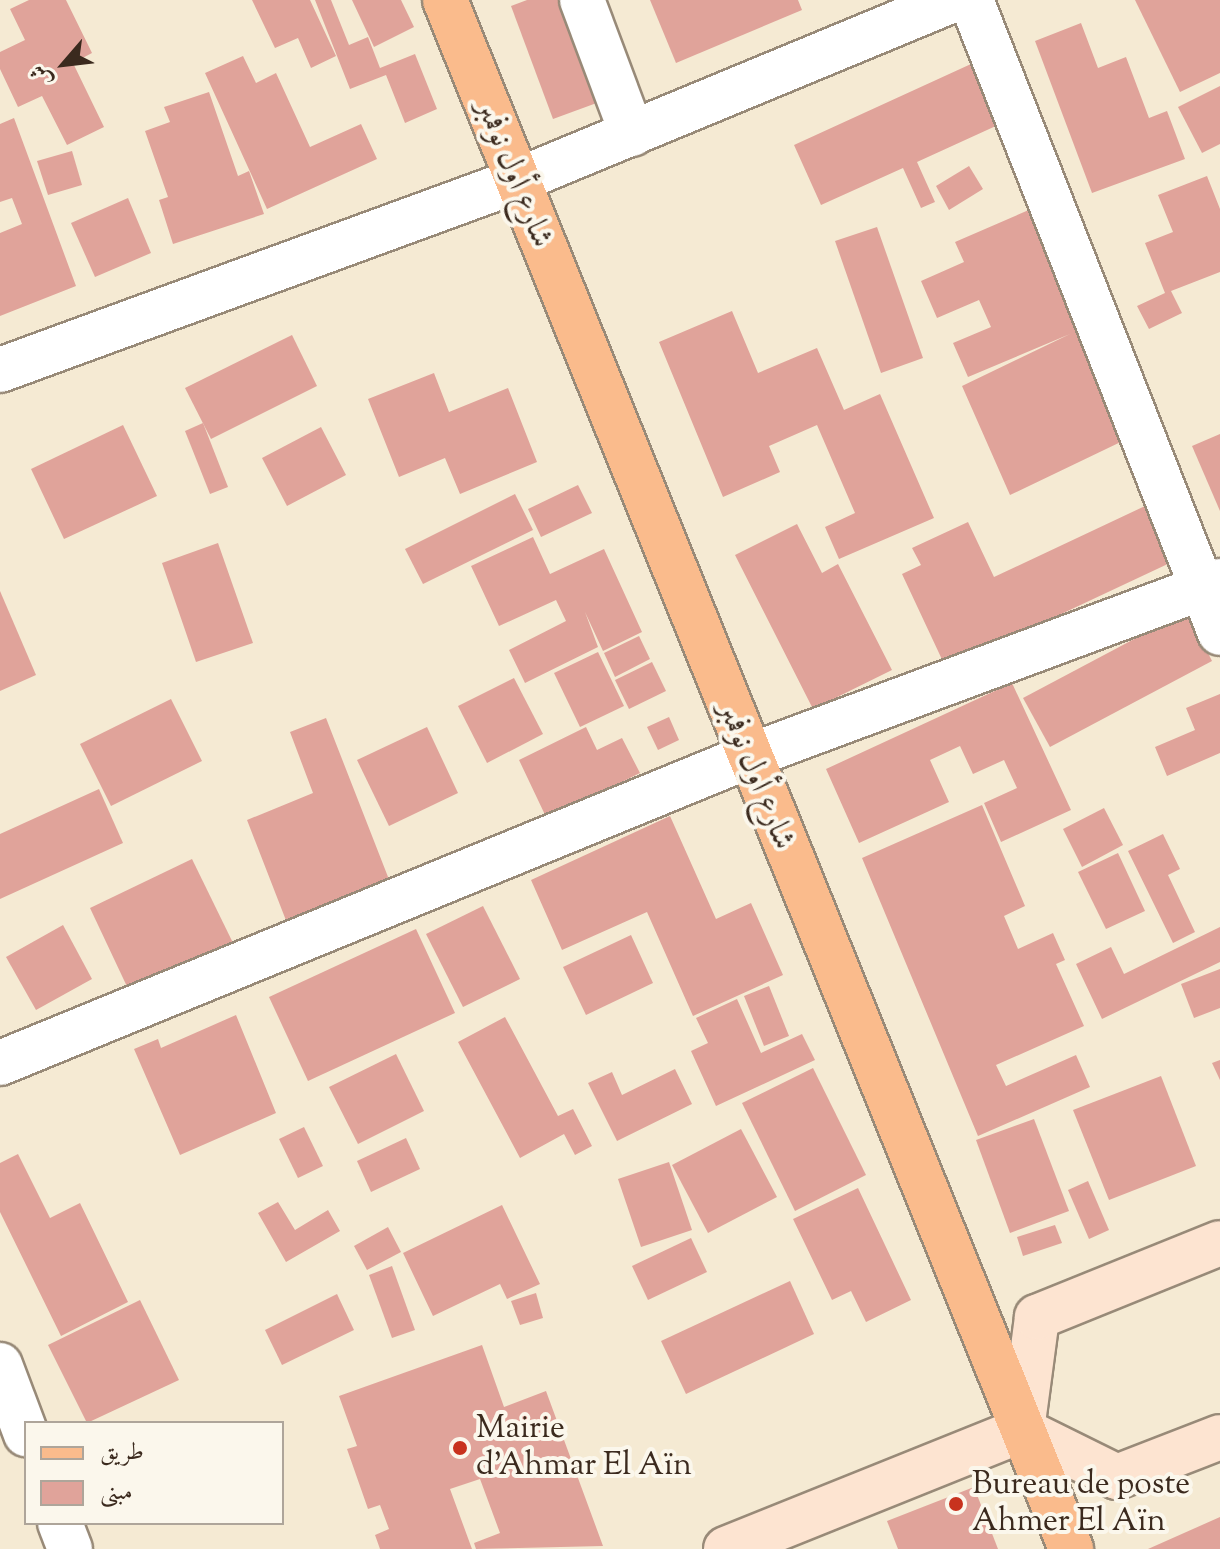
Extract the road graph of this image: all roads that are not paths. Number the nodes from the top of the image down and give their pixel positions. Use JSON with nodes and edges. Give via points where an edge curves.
{"nodes":[{"id":1,"x":445,"y":0,"type":"edge"},
{"id":2,"x":582,"y":0,"type":"edge"},
{"id":3,"x":954,"y":0,"type":"edge"},
{"id":4,"x":971,"y":0,"type":"edge"},
{"id":5,"x":632,"y":134,"type":"junction"},
{"id":6,"x":516,"y":181,"type":"junction"},
{"id":7,"x":0,"y":370,"type":"edge"},
{"id":8,"x":1211,"y":584,"type":"edge"},
{"id":9,"x":1220,"y":633,"type":"edge"},
{"id":10,"x":747,"y":757,"type":"junction"},
{"id":11,"x":0,"y":1063,"type":"edge"},
{"id":12,"x":1220,"y":1243,"type":"edge"},
{"id":13,"x":0,"y":1365,"type":"edge"},
{"id":14,"x":24,"y":1429,"type":"edge"},
{"id":15,"x":1022,"y":1430,"type":"junction"},
{"id":16,"x":1220,"y":1437,"type":"edge"},
{"id":17,"x":61,"y":1525,"type":"edge"},
{"id":18,"x":70,"y":1549,"type":"edge"},
{"id":19,"x":726,"y":1549,"type":"edge"},
{"id":20,"x":1071,"y":1549,"type":"edge"}],
"edges":[{"from":1,"to":6,"type":"main road","name":"شارع أول نوفمبر"},
{"from":2,"to":5,"type":"street"},
{"from":3,"to":5,"type":"street"},
{"from":4,"to":8,"type":"street"},
{"from":5,"to":6,"type":"street"},
{"from":6,"to":7,"type":"street"},
{"from":6,"to":10,"type":"main road","name":"شارع أول نوفمبر"},
{"from":8,"to":9,"type":"street"},
{"from":8,"to":10,"type":"street"},
{"from":10,"to":11,"type":"street"},
{"from":10,"to":15,"type":"main road","name":"شارع أول نوفمبر"},
{"from":12,"to":15,"type":"street","via":[[1037,1317]]},
{"from":13,"to":14,"type":"street"},
{"from":15,"to":16,"type":"street","via":[[1117,1477]]},
{"from":15,"to":19,"type":"street"},
{"from":15,"to":20,"type":"main road","name":"شارع أول نوفمبر"},
{"from":17,"to":18,"type":"street"}]}
